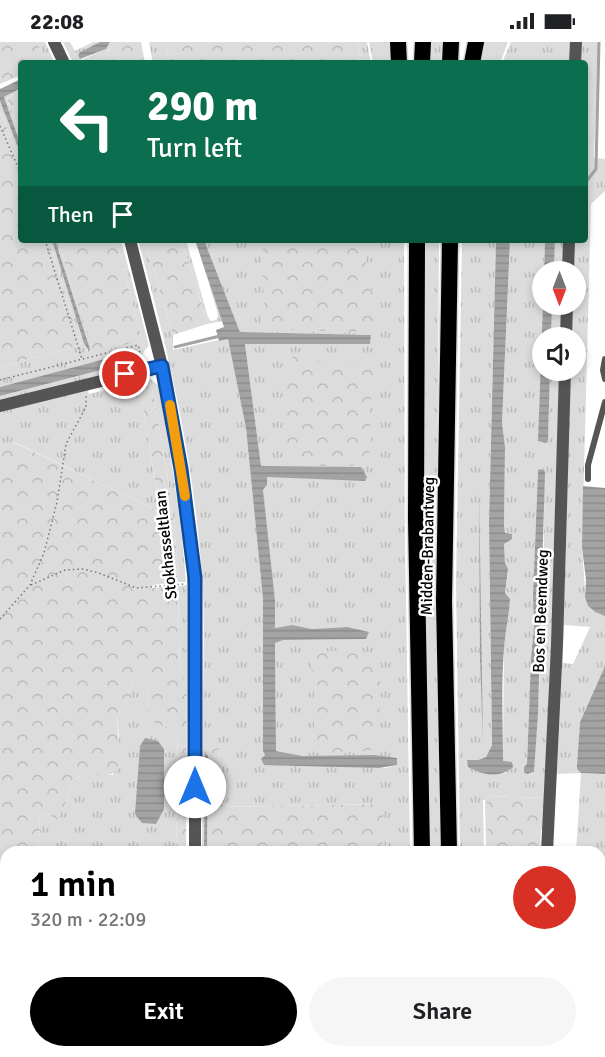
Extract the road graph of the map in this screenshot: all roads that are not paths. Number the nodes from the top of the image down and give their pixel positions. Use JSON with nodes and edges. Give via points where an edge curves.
{"nodes":[{"id":1,"x":54,"y":42,"type":"edge"},
{"id":2,"x":398,"y":42,"type":"edge"},
{"id":3,"x":423,"y":42,"type":"edge"},
{"id":4,"x":451,"y":42,"type":"edge"},
{"id":5,"x":476,"y":42,"type":"edge"},
{"id":6,"x":576,"y":42,"type":"edge"},
{"id":7,"x":63,"y":60,"type":"edge"},
{"id":8,"x":399,"y":60,"type":"edge"},
{"id":9,"x":422,"y":60,"type":"edge"},
{"id":10,"x":450,"y":60,"type":"edge"},
{"id":11,"x":473,"y":60,"type":"edge"},
{"id":12,"x":575,"y":60,"type":"edge"},
{"id":13,"x":131,"y":243,"type":"edge"},
{"id":14,"x":417,"y":243,"type":"edge"},
{"id":15,"x":450,"y":243,"type":"edge"},
{"id":16,"x":569,"y":243,"type":"edge"},
{"id":17,"x":568,"y":261,"type":"edge"},
{"id":18,"x":605,"y":358,"type":"edge"},
{"id":19,"x":162,"y":366,"type":"junction"},
{"id":20,"x":605,"y":379,"type":"edge"},
{"id":21,"x":565,"y":381,"type":"edge"},
{"id":22,"x":605,"y":402,"type":"edge"},
{"id":23,"x":0,"y":406,"type":"edge"},
{"id":24,"x":588,"y":479,"type":"dead end"},
{"id":25,"x":195,"y":846,"type":"edge"},
{"id":26,"x":422,"y":846,"type":"edge"},
{"id":27,"x":449,"y":846,"type":"edge"},
{"id":28,"x":547,"y":846,"type":"edge"}],
"edges":[{"from":1,"to":7,"type":"street"},
{"from":2,"to":8,"type":"highway"},
{"from":3,"to":9,"type":"highway"},
{"from":4,"to":10,"type":"highway"},
{"from":5,"to":11,"type":"highway"},
{"from":6,"to":12,"type":"street"},
{"from":13,"to":19,"type":"street","name":"Stokhasseltlaan"},
{"from":14,"to":26,"type":"highway","name":"Midden-Brabantweg","via":[[416,519]]},
{"from":15,"to":27,"type":"highway","name":"Midden-Brabantweg","via":[[444,601]]},
{"from":16,"to":17,"type":"street"},
{"from":18,"to":20,"type":"lane"},
{"from":19,"to":23,"type":"street"},
{"from":19,"to":25,"type":"street","name":"Stokhasseltlaan","via":[[195,578]]},
{"from":21,"to":28,"type":"street","name":"Bos en Beemdweg"},
{"from":22,"to":24,"type":"lane","via":[[588,465]]}]}
